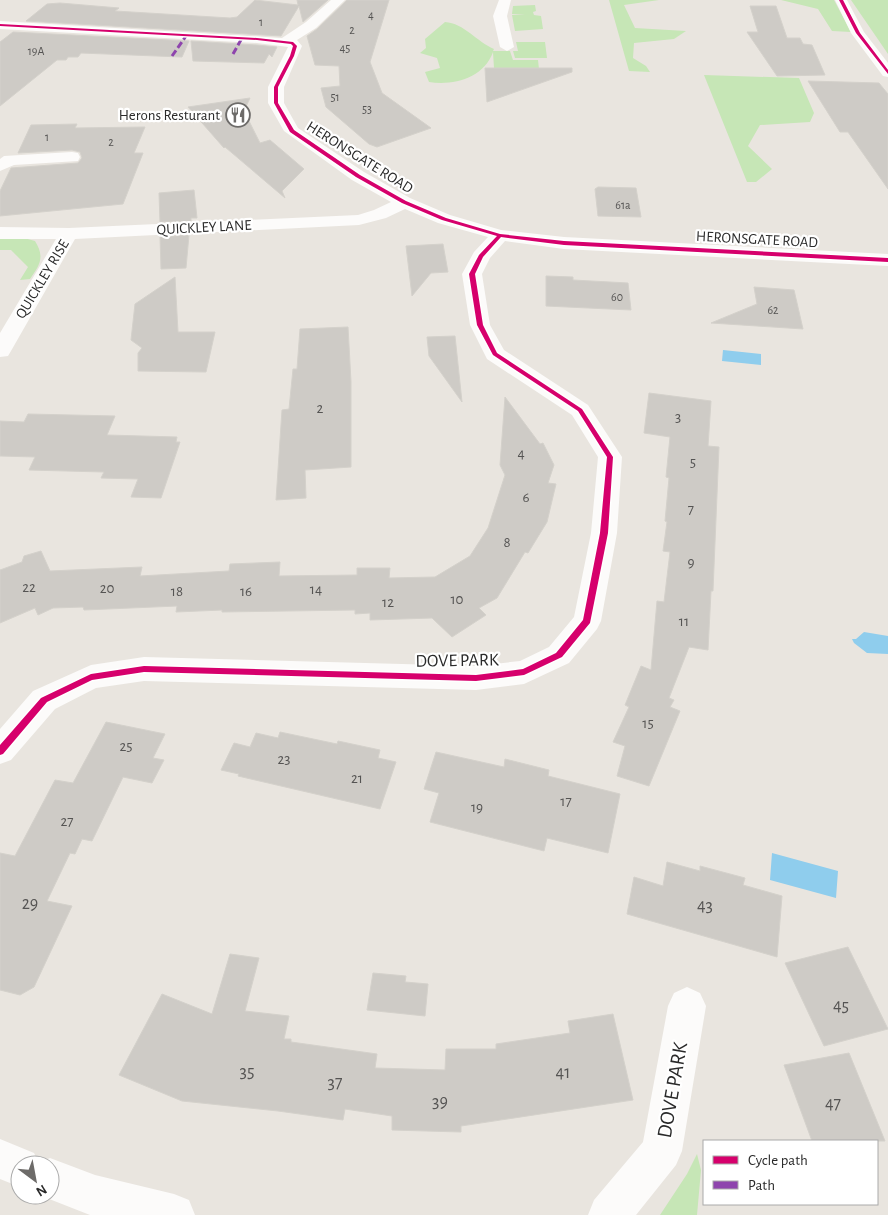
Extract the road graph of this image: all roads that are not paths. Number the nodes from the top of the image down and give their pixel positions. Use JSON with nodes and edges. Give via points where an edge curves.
{"nodes":[{"id":1,"x":339,"y":0,"type":"edge"},
{"id":2,"x":505,"y":0,"type":"edge"},
{"id":3,"x":841,"y":0,"type":"edge"},
{"id":4,"x":0,"y":25,"type":"edge"},
{"id":5,"x":286,"y":41,"type":"junction"},
{"id":6,"x":502,"y":43,"type":"dead end"},
{"id":7,"x":888,"y":73,"type":"edge"},
{"id":8,"x":72,"y":157,"type":"dead end"},
{"id":9,"x":0,"y":166,"type":"edge"},
{"id":10,"x":404,"y":202,"type":"junction"},
{"id":11,"x":0,"y":233,"type":"edge"},
{"id":12,"x":69,"y":234,"type":"junction"},
{"id":13,"x":500,"y":235,"type":"junction"},
{"id":14,"x":888,"y":260,"type":"edge"},
{"id":15,"x":0,"y":351,"type":"edge"},
{"id":16,"x":0,"y":752,"type":"edge"},
{"id":17,"x":687,"y":1006,"type":"dead end"},
{"id":18,"x":60,"y":1182,"type":"edge"},
{"id":19,"x":174,"y":1215,"type":"edge"},
{"id":20,"x":609,"y":1215,"type":"edge"}],
"edges":[{"from":1,"to":5,"type":"street","via":[[311,25]]},
{"from":2,"to":6,"type":"street","via":[[500,16]]},
{"from":3,"to":7,"type":"street","via":[[858,33]]},
{"from":4,"to":5,"type":"street"},
{"from":5,"to":10,"type":"street","name":"HERONSGATE ROAD","via":[[295,46],[294,53],[276,87],[276,103],[292,131],[358,176]]},
{"from":8,"to":9,"type":"street","via":[[10,160]]},
{"from":10,"to":12,"type":"street","name":"QUICKLEY LANE","via":[[359,220]]},
{"from":10,"to":13,"type":"street","name":"HERONSGATE ROAD","via":[[444,219]]},
{"from":11,"to":12,"type":"street","name":"QUICKLEY LANE"},
{"from":12,"to":15,"type":"street","name":"QUICKLEY RISE"},
{"from":13,"to":14,"type":"street","name":"HERONSGATE ROAD","via":[[573,244]]},
{"from":13,"to":16,"type":"street","name":"DOVE PARK","via":[[481,256],[472,274],[480,325],[495,354],[580,410],[610,456],[604,533],[587,621],[559,655],[524,672],[476,678],[144,669],[91,677],[44,700]]},
{"from":17,"to":20,"type":"street","name":"DOVE PARK","via":[[662,1151]]},
{"from":18,"to":19,"type":"street","via":[[95,1196]]}]}
